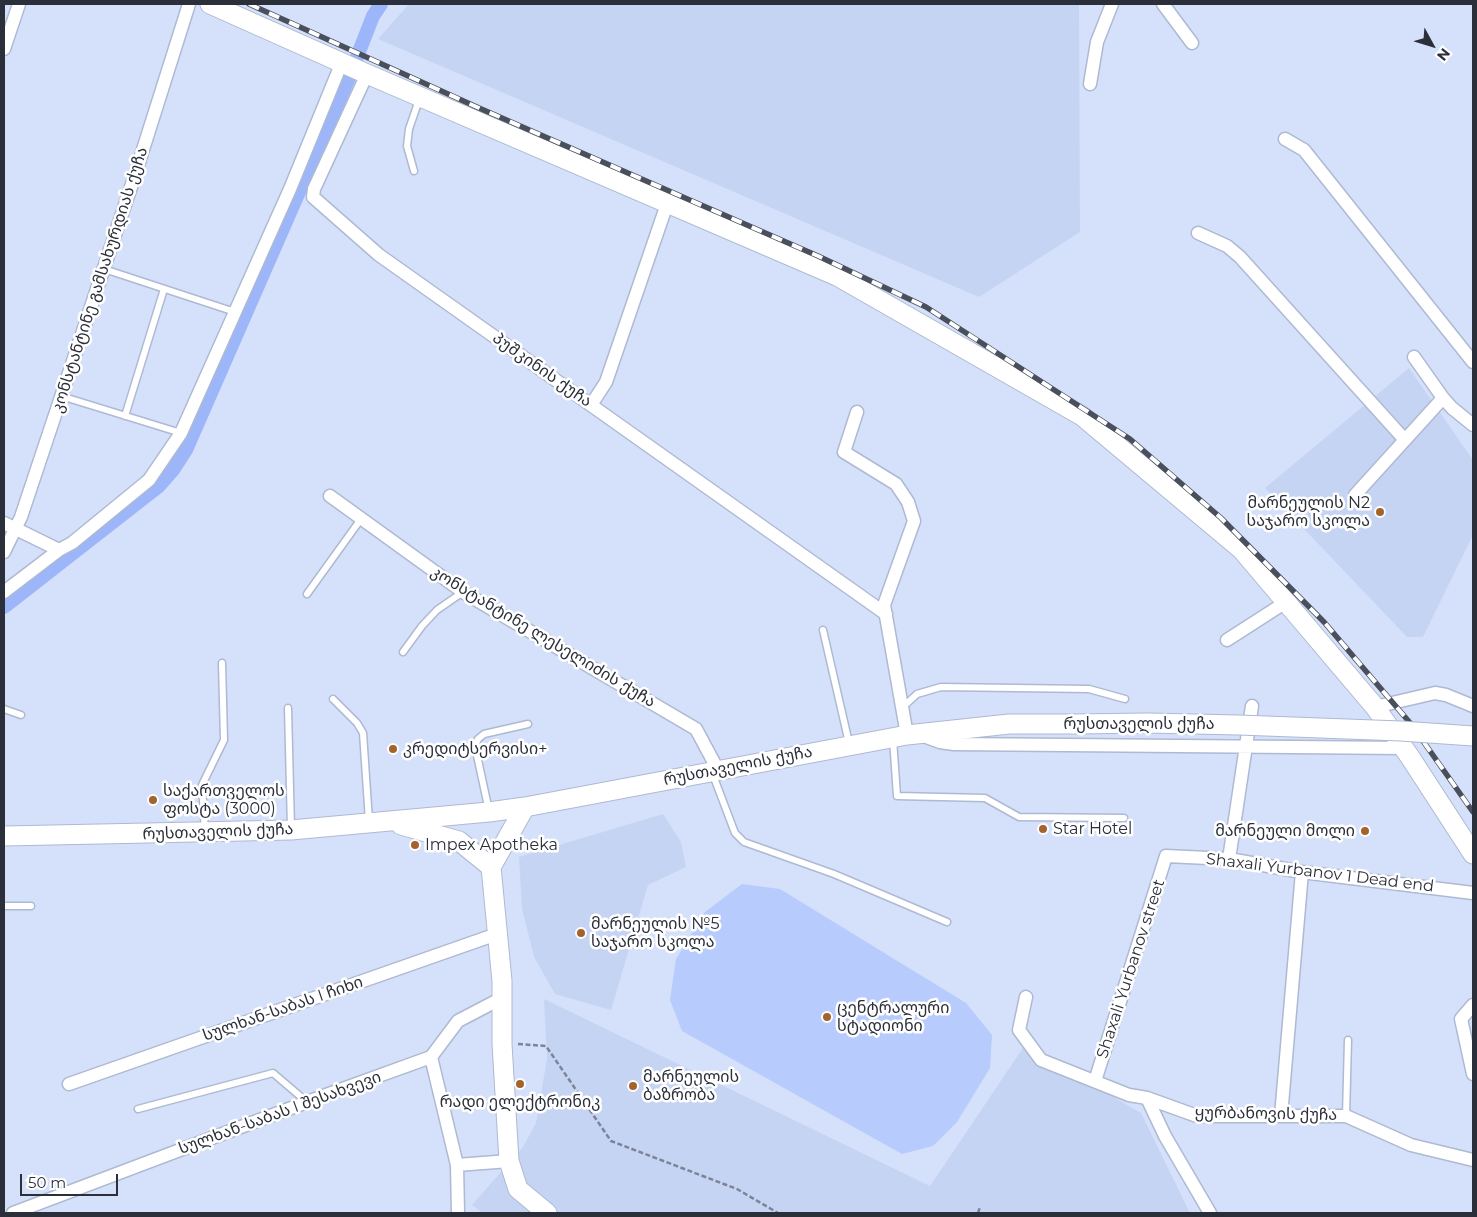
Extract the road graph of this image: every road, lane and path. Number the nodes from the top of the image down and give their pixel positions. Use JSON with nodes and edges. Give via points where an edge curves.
{"nodes":[{"id":1,"x":19,"y":4,"type":"edge"},
{"id":2,"x":189,"y":4,"type":"edge"},
{"id":3,"x":210,"y":4,"type":"edge"},
{"id":4,"x":1112,"y":4,"type":"edge"},
{"id":5,"x":1163,"y":4,"type":"edge"},
{"id":6,"x":1192,"y":43,"type":"dead end"},
{"id":7,"x":4,"y":49,"type":"edge"},
{"id":8,"x":342,"y":62,"type":"junction"},
{"id":9,"x":367,"y":74,"type":"junction"},
{"id":10,"x":1090,"y":84,"type":"dead end"},
{"id":11,"x":420,"y":97,"type":"junction"},
{"id":12,"x":1285,"y":139,"type":"dead end"},
{"id":13,"x":414,"y":170,"type":"dead end"},
{"id":14,"x":667,"y":204,"type":"junction"},
{"id":15,"x":1198,"y":233,"type":"dead end"},
{"id":16,"x":104,"y":269,"type":"junction"},
{"id":17,"x":164,"y":288,"type":"junction"},
{"id":18,"x":235,"y":312,"type":"junction"},
{"id":19,"x":1414,"y":357,"type":"dead end"},
{"id":20,"x":1473,"y":362,"type":"edge"},
{"id":21,"x":61,"y":396,"type":"junction"},
{"id":22,"x":1443,"y":398,"type":"junction"},
{"id":23,"x":591,"y":405,"type":"junction"},
{"id":24,"x":857,"y":412,"type":"dead end"},
{"id":25,"x":125,"y":416,"type":"junction"},
{"id":26,"x":1473,"y":425,"type":"edge"},
{"id":27,"x":181,"y":433,"type":"junction"},
{"id":28,"x":1405,"y":440,"type":"junction"},
{"id":29,"x":1355,"y":495,"type":"dead end"},
{"id":30,"x":330,"y":496,"type":"dead end"},
{"id":31,"x":361,"y":519,"type":"junction"},
{"id":32,"x":4,"y":523,"type":"edge"},
{"id":33,"x":15,"y":530,"type":"junction"},
{"id":34,"x":59,"y":550,"type":"junction"},
{"id":35,"x":4,"y":552,"type":"edge"},
{"id":36,"x":4,"y":592,"type":"edge"},
{"id":37,"x":463,"y":592,"type":"junction"},
{"id":38,"x":307,"y":594,"type":"dead end"},
{"id":39,"x":1286,"y":602,"type":"junction"},
{"id":40,"x":886,"y":614,"type":"junction"},
{"id":41,"x":823,"y":630,"type":"dead end"},
{"id":42,"x":1227,"y":640,"type":"dead end"},
{"id":43,"x":403,"y":652,"type":"dead end"},
{"id":44,"x":222,"y":663,"type":"dead end"},
{"id":45,"x":333,"y":699,"type":"dead end"},
{"id":46,"x":1125,"y":699,"type":"dead end"},
{"id":47,"x":1252,"y":706,"type":"dead end"},
{"id":48,"x":1473,"y":706,"type":"edge"},
{"id":49,"x":903,"y":707,"type":"junction"},
{"id":50,"x":1375,"y":707,"type":"junction"},
{"id":51,"x":288,"y":708,"type":"dead end"},
{"id":52,"x":4,"y":709,"type":"edge"},
{"id":53,"x":21,"y":716,"type":"dead end"},
{"id":54,"x":528,"y":724,"type":"dead end"},
{"id":55,"x":906,"y":735,"type":"junction"},
{"id":56,"x":1473,"y":736,"type":"edge"},
{"id":57,"x":849,"y":746,"type":"junction"},
{"id":58,"x":1246,"y":747,"type":"junction"},
{"id":59,"x":1404,"y":748,"type":"junction"},
{"id":60,"x":715,"y":771,"type":"junction"},
{"id":61,"x":525,"y":807,"type":"junction"},
{"id":62,"x":489,"y":812,"type":"junction"},
{"id":63,"x":1124,"y":818,"type":"dead end"},
{"id":64,"x":390,"y":822,"type":"junction"},
{"id":65,"x":369,"y":824,"type":"junction"},
{"id":66,"x":291,"y":830,"type":"junction"},
{"id":67,"x":205,"y":832,"type":"junction"},
{"id":68,"x":4,"y":836,"type":"edge"},
{"id":69,"x":1473,"y":854,"type":"edge"},
{"id":70,"x":1166,"y":856,"type":"joint"},
{"id":71,"x":1229,"y":859,"type":"junction"},
{"id":72,"x":491,"y":867,"type":"junction"},
{"id":73,"x":1302,"y":872,"type":"junction"},
{"id":74,"x":1473,"y":893,"type":"edge"},
{"id":75,"x":4,"y":906,"type":"edge"},
{"id":76,"x":31,"y":906,"type":"dead end"},
{"id":77,"x":946,"y":922,"type":"dead end"},
{"id":78,"x":497,"y":934,"type":"junction"},
{"id":79,"x":1026,"y":997,"type":"dead end"},
{"id":80,"x":502,"y":998,"type":"junction"},
{"id":81,"x":1473,"y":1005,"type":"edge"},
{"id":82,"x":1348,"y":1040,"type":"dead end"},
{"id":83,"x":502,"y":1044,"type":"junction"},
{"id":84,"x":431,"y":1057,"type":"junction"},
{"id":85,"x":1473,"y":1074,"type":"edge"},
{"id":86,"x":1095,"y":1082,"type":"junction"},
{"id":87,"x":69,"y":1084,"type":"dead end"},
{"id":88,"x":1147,"y":1098,"type":"junction"},
{"id":89,"x":307,"y":1102,"type":"junction"},
{"id":90,"x":138,"y":1109,"type":"dead end"},
{"id":91,"x":1281,"y":1116,"type":"junction"},
{"id":92,"x":1346,"y":1116,"type":"junction"},
{"id":93,"x":1473,"y":1160,"type":"edge"},
{"id":94,"x":509,"y":1161,"type":"junction"},
{"id":95,"x":457,"y":1165,"type":"junction"},
{"id":96,"x":980,"y":1208,"type":"dead end"},
{"id":97,"x":13,"y":1213,"type":"edge"},
{"id":98,"x":458,"y":1213,"type":"edge"},
{"id":99,"x":547,"y":1213,"type":"edge"},
{"id":100,"x":778,"y":1213,"type":"edge"},
{"id":101,"x":978,"y":1213,"type":"edge"},
{"id":102,"x":1210,"y":1213,"type":"edge"}],
"edges":[{"from":1,"to":7,"type":"street"},
{"from":2,"to":16,"type":"street","name":"კონსტანტინე გამსახურდიას ქუჩა"},
{"from":3,"to":8,"type":"street"},
{"from":4,"to":10,"type":"street","via":[[1097,42]]},
{"from":5,"to":6,"type":"street"},
{"from":8,"to":9,"type":"street"},
{"from":8,"to":18,"type":"street","via":[[290,190]]},
{"from":9,"to":11,"type":"street"},
{"from":9,"to":23,"type":"street","name":"პუშკინის ქუჩა","via":[[313,197],[379,255]]},
{"from":11,"to":13,"type":"lane","via":[[407,146]]},
{"from":11,"to":14,"type":"street"},
{"from":12,"to":20,"type":"street","via":[[1304,150]]},
{"from":14,"to":23,"type":"street","via":[[606,382]]},
{"from":14,"to":39,"type":"street","via":[[837,276],[1082,416],[1242,550]]},
{"from":15,"to":28,"type":"street","via":[[1227,246],[1240,257]]},
{"from":16,"to":17,"type":"lane"},
{"from":16,"to":21,"type":"street","name":"კონსტანტინე გამსახურდიას ქუჩა"},
{"from":17,"to":18,"type":"lane"},
{"from":17,"to":25,"type":"lane"},
{"from":18,"to":27,"type":"street"},
{"from":19,"to":22,"type":"street"},
{"from":21,"to":25,"type":"lane"},
{"from":21,"to":33,"type":"street","name":"კონსტანტინე გამსახურდიას ქუჩა"},
{"from":22,"to":26,"type":"street"},
{"from":22,"to":28,"type":"street"},
{"from":23,"to":40,"type":"street","name":"პუშკინის ქუჩა"},
{"from":24,"to":40,"type":"street","via":[[844,452],[896,484],[908,502],[914,521],[884,605]]},
{"from":25,"to":27,"type":"lane"},
{"from":27,"to":34,"type":"street","via":[[149,480]]},
{"from":28,"to":29,"type":"street"},
{"from":30,"to":31,"type":"street","name":"კონსტანტინე ლესელიძის ქუჩა"},
{"from":31,"to":37,"type":"street","name":"კონსტანტინე ლესელიძის ქუჩა"},
{"from":31,"to":38,"type":"lane"},
{"from":32,"to":33,"type":"street"},
{"from":33,"to":34,"type":"street"},
{"from":33,"to":35,"type":"street","name":"კონსტანტინე გამსახურდიას ქუჩა"},
{"from":34,"to":36,"type":"street"},
{"from":37,"to":43,"type":"lane","via":[[432,615]]},
{"from":37,"to":60,"type":"street","name":"კონსტანტინე ლესელიძის ქუჩა","via":[[696,729]]},
{"from":39,"to":42,"type":"street"},
{"from":39,"to":50,"type":"street"},
{"from":40,"to":49,"type":"street"},
{"from":41,"to":57,"type":"lane"},
{"from":44,"to":67,"type":"lane","via":[[224,740],[202,785]]},
{"from":45,"to":65,"type":"lane","via":[[357,722],[363,733]]},
{"from":46,"to":49,"type":"lane","via":[[1089,689],[941,687],[917,694]]},
{"from":47,"to":58,"type":"street"},
{"from":48,"to":50,"type":"street","via":[[1435,693]]},
{"from":49,"to":55,"type":"street"},
{"from":50,"to":59,"type":"street"},
{"from":51,"to":66,"type":"lane"},
{"from":52,"to":53,"type":"lane"},
{"from":54,"to":62,"type":"lane","via":[[484,734],[478,739],[475,746]]},
{"from":55,"to":56,"type":"street","name":"რუსთაველის ქუჩა","bridge":true,"via":[[1009,724],[1148,723]]},
{"from":55,"to":57,"type":"street","name":"რუსთაველის ქუჩა"},
{"from":55,"to":58,"type":"street","via":[[954,744]]},
{"from":55,"to":63,"type":"lane","via":[[897,796],[985,798],[1019,817]]},
{"from":57,"to":60,"type":"street","name":"რუსთაველის ქუჩა"},
{"from":58,"to":59,"type":"street"},
{"from":58,"to":71,"type":"street"},
{"from":59,"to":69,"type":"street"},
{"from":60,"to":61,"type":"street","name":"რუსთაველის ქუჩა"},
{"from":60,"to":77,"type":"lane","via":[[735,833],[744,842],[834,874]]},
{"from":61,"to":62,"type":"street","name":"რუსთაველის ქუჩა"},
{"from":61,"to":72,"type":"street"},
{"from":62,"to":64,"type":"street","name":"რუსთაველის ქუჩა"},
{"from":64,"to":65,"type":"street","name":"რუსთაველის ქუჩა"},
{"from":64,"to":72,"type":"street","via":[[459,841]]},
{"from":65,"to":66,"type":"street","name":"რუსთაველის ქუჩა"},
{"from":66,"to":67,"type":"street","name":"რუსთაველის ქუჩა"},
{"from":67,"to":68,"type":"street","name":"რუსთაველის ქუჩა"},
{"from":70,"to":71,"type":"street","name":"Shaxali Yurbanov 1 Dead end"},
{"from":70,"to":86,"type":"street","name":"Shaxali Yurbanov street"},
{"from":71,"to":73,"type":"street","name":"Shaxali Yurbanov 1 Dead end"},
{"from":72,"to":78,"type":"street"},
{"from":73,"to":74,"type":"street","name":"Shaxali Yurbanov 1 Dead end"},
{"from":73,"to":91,"type":"street"},
{"from":75,"to":76,"type":"lane"},
{"from":78,"to":80,"type":"street"},
{"from":78,"to":87,"type":"street","name":"სულხან-საბას I ჩიხი"},
{"from":79,"to":86,"type":"street","name":"ყურბანოვის ქუჩა","via":[[1019,1030],[1042,1060]]},
{"from":80,"to":83,"type":"street"},
{"from":80,"to":84,"type":"street","via":[[458,1021]]},
{"from":81,"to":85,"type":"street","via":[[1460,1019]]},
{"from":82,"to":92,"type":"lane"},
{"from":83,"to":94,"type":"street"},
{"from":83,"to":100,"type":"path","via":[[546,1046],[611,1141],[737,1189]]},
{"from":84,"to":89,"type":"street","name":"სულხან-საბას I შესახვევი"},
{"from":84,"to":95,"type":"street"},
{"from":86,"to":88,"type":"street","name":"ყურბანოვის ქუჩა","via":[[1128,1095]]},
{"from":88,"to":91,"type":"street","name":"ყურბანოვის ქუჩა","via":[[1197,1116]]},
{"from":88,"to":102,"type":"street"},
{"from":89,"to":90,"type":"lane","via":[[273,1073]]},
{"from":89,"to":97,"type":"street","name":"სულხან-საბას I შესახვევი"},
{"from":91,"to":92,"type":"street","name":"ყურბანოვის ქუჩა"},
{"from":92,"to":93,"type":"street","name":"ყურბანოვის ქუჩა","via":[[1411,1145]]},
{"from":94,"to":95,"type":"street"},
{"from":94,"to":99,"type":"street","via":[[518,1189]]},
{"from":95,"to":98,"type":"street"},
{"from":96,"to":101,"type":"path"}]}
